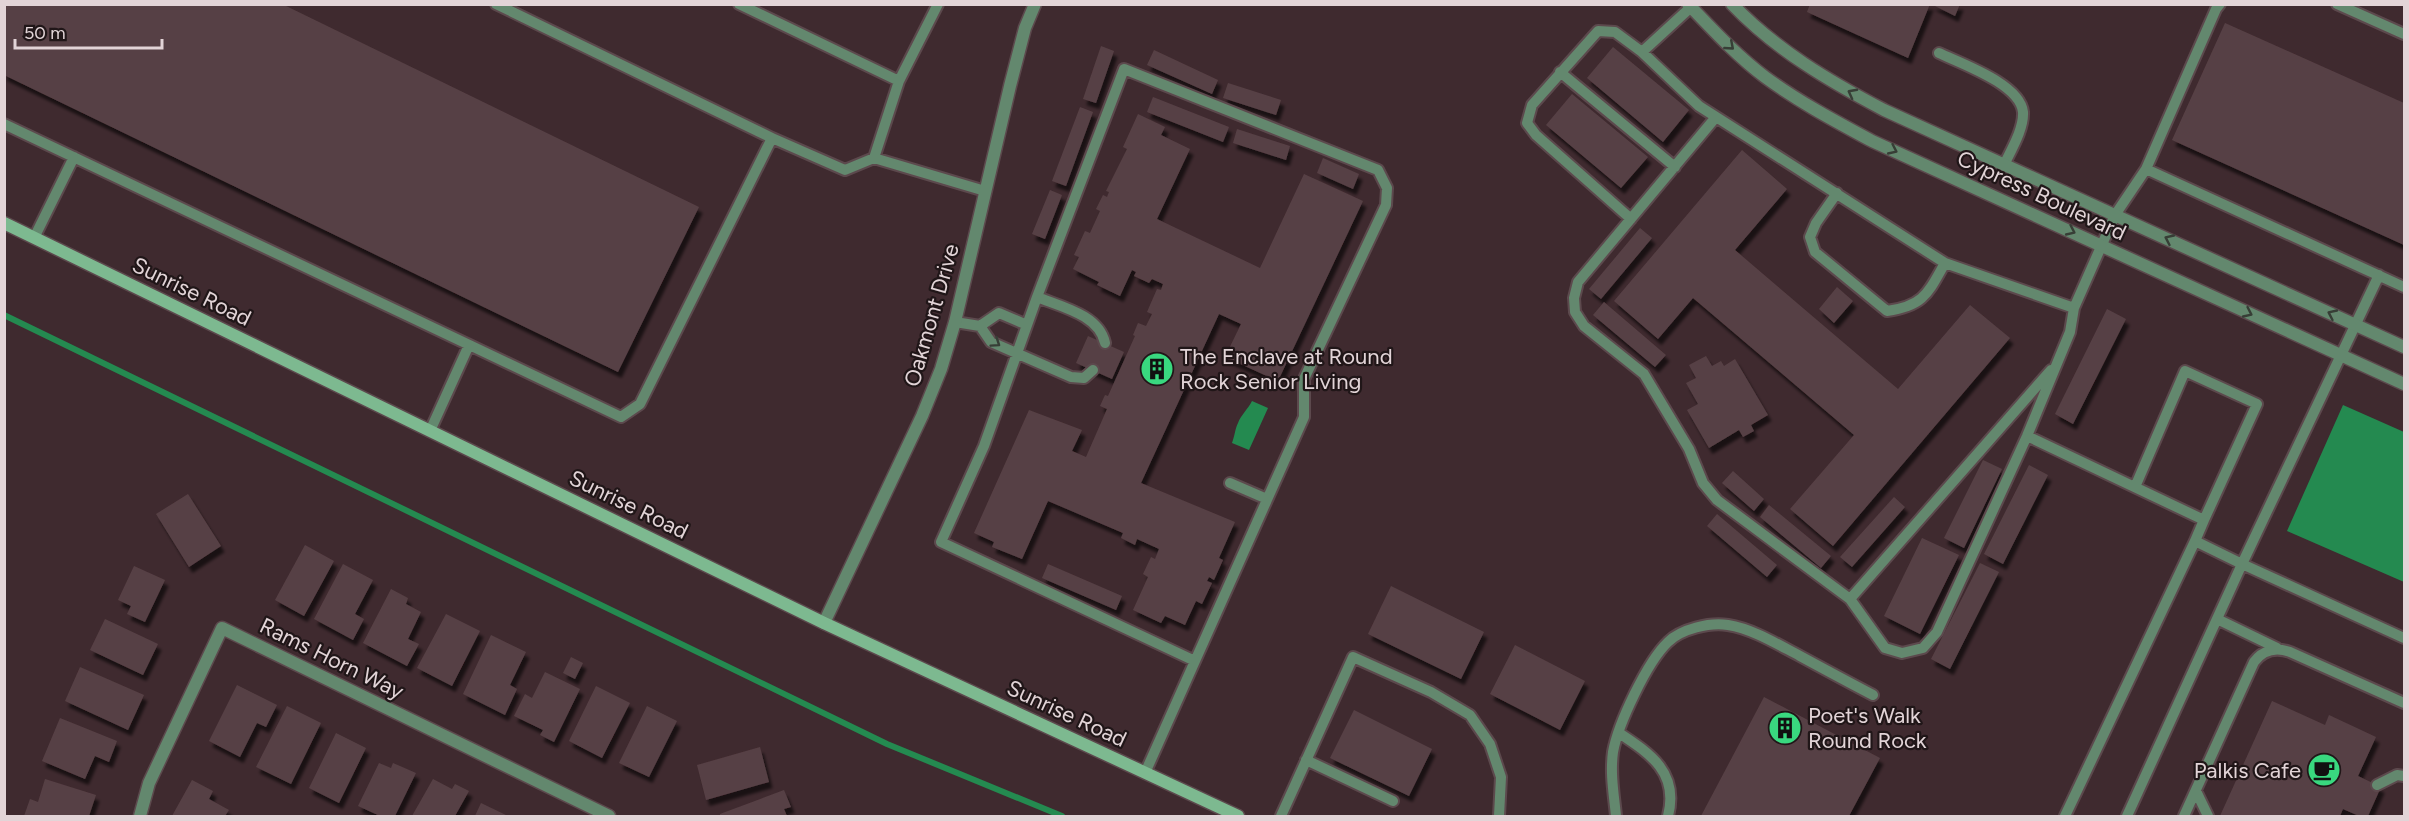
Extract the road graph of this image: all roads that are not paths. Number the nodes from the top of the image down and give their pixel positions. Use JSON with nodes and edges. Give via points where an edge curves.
{"nodes":[{"id":1,"x":496,"y":4,"type":"edge"},
{"id":2,"x":740,"y":4,"type":"edge"},
{"id":3,"x":938,"y":4,"type":"edge"},
{"id":4,"x":1035,"y":4,"type":"edge"},
{"id":5,"x":1732,"y":4,"type":"edge"},
{"id":6,"x":2220,"y":4,"type":"edge"},
{"id":7,"x":2337,"y":4,"type":"edge"},
{"id":8,"x":1690,"y":6,"type":"edge"},
{"id":9,"x":2404,"y":34,"type":"edge"},
{"id":10,"x":1642,"y":52,"type":"junction"},
{"id":11,"x":1939,"y":53,"type":"dead end"},
{"id":12,"x":1560,"y":72,"type":"junction"},
{"id":13,"x":899,"y":81,"type":"junction"},
{"id":14,"x":1716,"y":117,"type":"junction"},
{"id":15,"x":4,"y":124,"type":"edge"},
{"id":16,"x":772,"y":138,"type":"junction"},
{"id":17,"x":74,"y":157,"type":"junction"},
{"id":18,"x":874,"y":158,"type":"junction"},
{"id":19,"x":2004,"y":165,"type":"junction"},
{"id":20,"x":1675,"y":167,"type":"junction"},
{"id":21,"x":2146,"y":169,"type":"junction"},
{"id":22,"x":985,"y":191,"type":"junction"},
{"id":23,"x":1837,"y":193,"type":"junction"},
{"id":24,"x":2115,"y":215,"type":"junction"},
{"id":25,"x":1631,"y":219,"type":"junction"},
{"id":26,"x":4,"y":223,"type":"edge"},
{"id":27,"x":34,"y":238,"type":"junction"},
{"id":28,"x":2100,"y":245,"type":"junction"},
{"id":29,"x":1946,"y":263,"type":"junction"},
{"id":30,"x":2379,"y":275,"type":"junction"},
{"id":31,"x":2404,"y":287,"type":"edge"},
{"id":32,"x":1037,"y":297,"type":"junction"},
{"id":33,"x":2074,"y":308,"type":"junction"},
{"id":34,"x":955,"y":322,"type":"junction"},
{"id":35,"x":2354,"y":324,"type":"junction"},
{"id":36,"x":1027,"y":325,"type":"junction"},
{"id":37,"x":980,"y":326,"type":"junction"},
{"id":38,"x":1106,"y":343,"type":"dead end"},
{"id":39,"x":470,"y":345,"type":"junction"},
{"id":40,"x":2404,"y":347,"type":"edge"},
{"id":41,"x":1016,"y":354,"type":"junction"},
{"id":42,"x":2340,"y":355,"type":"junction"},
{"id":43,"x":2057,"y":363,"type":"junction"},
{"id":44,"x":1093,"y":370,"type":"dead end"},
{"id":45,"x":2404,"y":384,"type":"edge"},
{"id":46,"x":430,"y":430,"type":"junction"},
{"id":47,"x":2027,"y":436,"type":"junction"},
{"id":48,"x":1230,"y":483,"type":"dead end"},
{"id":49,"x":2135,"y":487,"type":"junction"},
{"id":50,"x":1268,"y":499,"type":"junction"},
{"id":51,"x":2204,"y":520,"type":"junction"},
{"id":52,"x":2195,"y":541,"type":"junction"},
{"id":53,"x":2242,"y":564,"type":"junction"},
{"id":54,"x":1850,"y":599,"type":"junction"},
{"id":55,"x":2217,"y":619,"type":"junction"},
{"id":56,"x":824,"y":623,"type":"junction"},
{"id":57,"x":2404,"y":638,"type":"edge"},
{"id":58,"x":2277,"y":648,"type":"junction"},
{"id":59,"x":1195,"y":661,"type":"junction"},
{"id":60,"x":1873,"y":695,"type":"dead end"},
{"id":61,"x":2404,"y":703,"type":"edge"},
{"id":62,"x":1619,"y":733,"type":"junction"},
{"id":63,"x":1306,"y":760,"type":"junction"},
{"id":64,"x":1145,"y":773,"type":"junction"},
{"id":65,"x":2404,"y":776,"type":"edge"},
{"id":66,"x":2377,"y":785,"type":"dead end"},
{"id":67,"x":2196,"y":791,"type":"junction"},
{"id":68,"x":1393,"y":801,"type":"dead end"},
{"id":69,"x":140,"y":816,"type":"edge"},
{"id":70,"x":609,"y":816,"type":"edge"},
{"id":71,"x":1238,"y":816,"type":"edge"},
{"id":72,"x":1281,"y":816,"type":"edge"},
{"id":73,"x":1499,"y":816,"type":"edge"},
{"id":74,"x":1616,"y":816,"type":"edge"},
{"id":75,"x":1668,"y":816,"type":"edge"},
{"id":76,"x":2065,"y":816,"type":"edge"},
{"id":77,"x":2127,"y":816,"type":"edge"},
{"id":78,"x":2184,"y":816,"type":"edge"},
{"id":79,"x":2208,"y":816,"type":"edge"}],
"edges":[{"from":1,"to":16,"type":"lane"},
{"from":2,"to":13,"type":"lane"},
{"from":3,"to":13,"type":"lane"},
{"from":4,"to":22,"type":"street","name":"Oakmont Drive","via":[[1022,40]]},
{"from":19,"to":5,"type":"street","name":"Cypress Boulevard","one_way":true,"via":[[1832,82],[1785,51]]},
{"from":6,"to":21,"type":"lane"},
{"from":7,"to":9,"type":"lane"},
{"from":8,"to":10,"type":"lane"},
{"from":8,"to":28,"type":"street","name":"Cypress Boulevard","one_way":true,"via":[[1764,76],[1814,110],[1872,141]]},
{"from":10,"to":12,"type":"lane","via":[[1614,32],[1598,31]]},
{"from":10,"to":14,"type":"lane"},
{"from":11,"to":19,"type":"lane","via":[[2003,84],[2021,105],[2021,126]]},
{"from":12,"to":20,"type":"lane"},
{"from":12,"to":25,"type":"lane","via":[[1532,105],[1527,123]]},
{"from":13,"to":18,"type":"lane"},
{"from":14,"to":20,"type":"lane"},
{"from":14,"to":23,"type":"lane"},
{"from":15,"to":17,"type":"lane"},
{"from":16,"to":18,"type":"lane","via":[[844,170]]},
{"from":16,"to":39,"type":"lane","via":[[640,404],[621,417]]},
{"from":17,"to":27,"type":"lane"},
{"from":17,"to":39,"type":"lane"},
{"from":18,"to":22,"type":"lane"},
{"from":19,"to":24,"type":"street","name":"Cypress Boulevard"},
{"from":20,"to":25,"type":"lane"},
{"from":21,"to":24,"type":"lane"},
{"from":21,"to":30,"type":"lane"},
{"from":22,"to":34,"type":"street","name":"Oakmont Drive"},
{"from":23,"to":29,"type":"lane"},
{"from":23,"to":29,"type":"lane","via":[[1810,237],[1815,252],[1887,311],[1907,308],[1921,299]]},
{"from":24,"to":28,"type":"lane"},
{"from":35,"to":24,"type":"street","name":"Cypress Boulevard","one_way":true},
{"from":25,"to":54,"type":"lane","via":[[1578,282],[1575,312],[1584,326],[1644,374],[1689,449],[1703,483],[1717,500]]},
{"from":26,"to":27,"type":"main road","name":"Sunrise Road"},
{"from":27,"to":46,"type":"main road","name":"Sunrise Road"},
{"from":28,"to":33,"type":"lane"},
{"from":28,"to":42,"type":"street","name":"Cypress Boulevard","one_way":true},
{"from":29,"to":33,"type":"lane"},
{"from":30,"to":31,"type":"lane"},
{"from":30,"to":35,"type":"lane"},
{"from":32,"to":36,"type":"lane"},
{"from":32,"to":38,"type":"lane","via":[[1091,320],[1103,332]]},
{"from":32,"to":50,"type":"lane","via":[[1124,69],[1378,170],[1387,188],[1386,205],[1304,379],[1304,417]]},
{"from":33,"to":43,"type":"lane","via":[[2070,332]]},
{"from":34,"to":37,"type":"lane"},
{"from":34,"to":56,"type":"street","name":"Oakmont Drive","via":[[922,416]]},
{"from":35,"to":40,"type":"street","name":"Cypress Boulevard"},
{"from":35,"to":42,"type":"lane"},
{"from":36,"to":37,"type":"lane","via":[[999,314]]},
{"from":36,"to":41,"type":"lane"},
{"from":37,"to":41,"type":"lane","one_way":true,"via":[[991,342]]},
{"from":39,"to":46,"type":"lane"},
{"from":41,"to":44,"type":"lane","via":[[1071,377],[1084,378]]},
{"from":41,"to":59,"type":"lane","via":[[984,446],[941,542]]},
{"from":42,"to":45,"type":"street","name":"Cypress Boulevard"},
{"from":42,"to":53,"type":"lane"},
{"from":43,"to":47,"type":"lane"},
{"from":43,"to":54,"type":"lane"},
{"from":46,"to":56,"type":"main road","name":"Sunrise Road"},
{"from":47,"to":49,"type":"lane"},
{"from":47,"to":54,"type":"lane","via":[[1937,632],[1923,648],[1902,653],[1884,648]]},
{"from":48,"to":50,"type":"lane"},
{"from":49,"to":51,"type":"lane"},
{"from":49,"to":51,"type":"lane","via":[[2185,371],[2257,404]]},
{"from":50,"to":59,"type":"lane"},
{"from":51,"to":52,"type":"lane"},
{"from":52,"to":53,"type":"lane"},
{"from":52,"to":76,"type":"lane"},
{"from":53,"to":55,"type":"lane"},
{"from":53,"to":57,"type":"lane"},
{"from":55,"to":58,"type":"lane"},
{"from":55,"to":77,"type":"lane"},
{"from":56,"to":64,"type":"main road","name":"Sunrise Road"},
{"from":58,"to":61,"type":"lane"},
{"from":58,"to":67,"type":"lane","via":[[2254,662]]},
{"from":59,"to":64,"type":"lane"},
{"from":60,"to":62,"type":"lane","via":[[1764,637],[1728,625],[1702,626],[1668,641],[1655,657]]},
{"from":62,"to":74,"type":"lane","via":[[1612,776]]},
{"from":62,"to":75,"type":"lane","via":[[1651,756],[1664,772],[1671,802]]},
{"from":63,"to":68,"type":"lane"},
{"from":63,"to":72,"type":"lane"},
{"from":63,"to":73,"type":"lane","via":[[1353,657],[1431,692],[1470,715],[1490,744],[1501,777]]},
{"from":64,"to":71,"type":"main road","name":"Sunrise Road"},
{"from":65,"to":66,"type":"lane","via":[[2397,775]]},
{"from":67,"to":78,"type":"lane"},
{"from":67,"to":79,"type":"lane"},
{"from":69,"to":70,"type":"street","name":"Rams Horn Way","via":[[149,783],[222,628]]}]}
